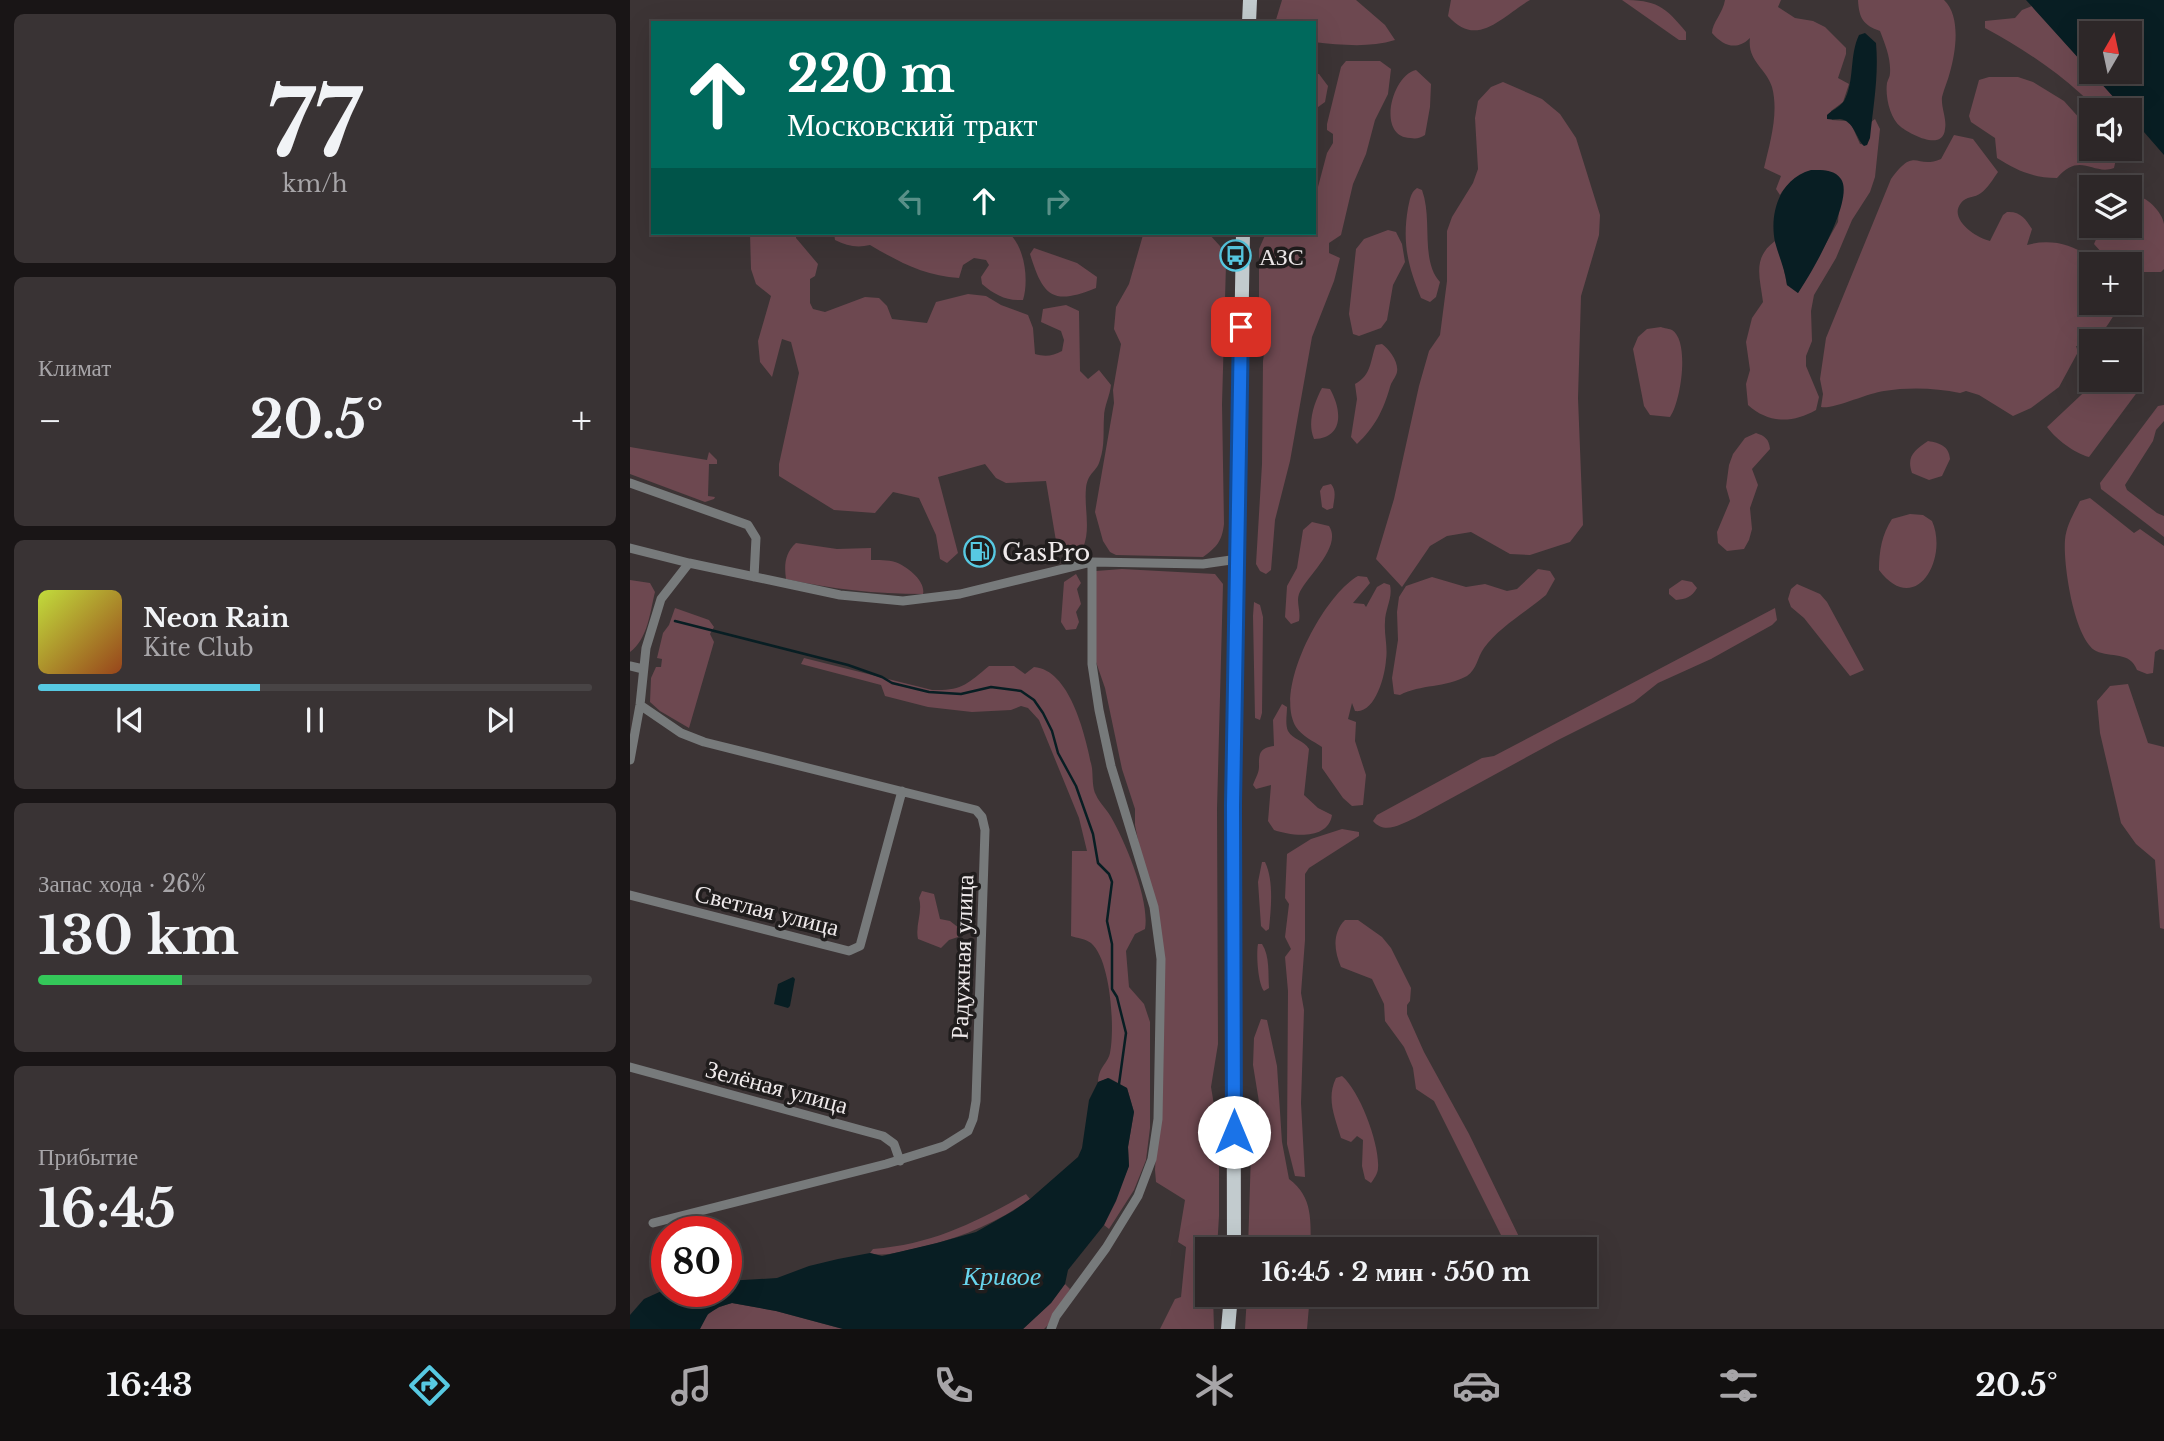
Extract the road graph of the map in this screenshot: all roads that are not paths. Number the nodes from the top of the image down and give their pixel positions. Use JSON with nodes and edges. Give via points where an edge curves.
{"nodes":[{"id":1,"x":1250,"y":0,"type":"edge"},
{"id":2,"x":1249,"y":21,"type":"edge"},
{"id":3,"x":1242,"y":235,"type":"edge"},
{"id":4,"x":630,"y":483,"type":"edge"},
{"id":5,"x":630,"y":548,"type":"edge"},
{"id":6,"x":1238,"y":559,"type":"junction"},
{"id":7,"x":1092,"y":562,"type":"junction"},
{"id":8,"x":690,"y":563,"type":"junction"},
{"id":9,"x":754,"y":577,"type":"junction"},
{"id":10,"x":630,"y":666,"type":"edge"},
{"id":11,"x":643,"y":669,"type":"junction"},
{"id":12,"x":640,"y":705,"type":"junction"},
{"id":13,"x":630,"y":760,"type":"edge"},
{"id":14,"x":902,"y":791,"type":"junction"},
{"id":15,"x":630,"y":895,"type":"edge"},
{"id":16,"x":630,"y":1067,"type":"edge"},
{"id":17,"x":900,"y":1161,"type":"junction"},
{"id":18,"x":681,"y":1216,"type":"edge"},
{"id":19,"x":1234,"y":1237,"type":"edge"},
{"id":20,"x":1230,"y":1307,"type":"edge"},
{"id":21,"x":1051,"y":1329,"type":"edge"},
{"id":22,"x":1228,"y":1329,"type":"edge"}],
"edges":[{"from":1,"to":2,"type":"highway"},
{"from":3,"to":6,"type":"highway"},
{"from":4,"to":9,"type":"street","via":[[752,528],[756,538]]},
{"from":5,"to":8,"type":"street"},
{"from":6,"to":7,"type":"street","via":[[1203,564]]},
{"from":6,"to":19,"type":"highway","via":[[1233,805]]},
{"from":7,"to":9,"type":"street","via":[[960,594],[903,601],[840,595]]},
{"from":7,"to":21,"type":"street","via":[[1092,664],[1099,710],[1111,766],[1154,907],[1161,959],[1158,1119],[1153,1159],[1139,1196],[1056,1315]]},
{"from":8,"to":9,"type":"street"},
{"from":8,"to":11,"type":"street","via":[[661,599]]},
{"from":10,"to":11,"type":"street"},
{"from":11,"to":12,"type":"street"},
{"from":12,"to":13,"type":"street"},
{"from":12,"to":14,"type":"street","name":"Радужная улица","via":[[681,733],[704,742]]},
{"from":14,"to":15,"type":"street","name":"Светлая улица","via":[[860,946],[855,950]]},
{"from":14,"to":17,"type":"street","name":"Радужная улица","via":[[976,810],[985,830],[973,1119],[960,1138]]},
{"from":16,"to":17,"type":"street","name":"Зелёная улица","via":[[883,1136],[894,1144]]},
{"from":17,"to":18,"type":"street","name":"Радужная улица"},
{"from":20,"to":22,"type":"highway"}]}
